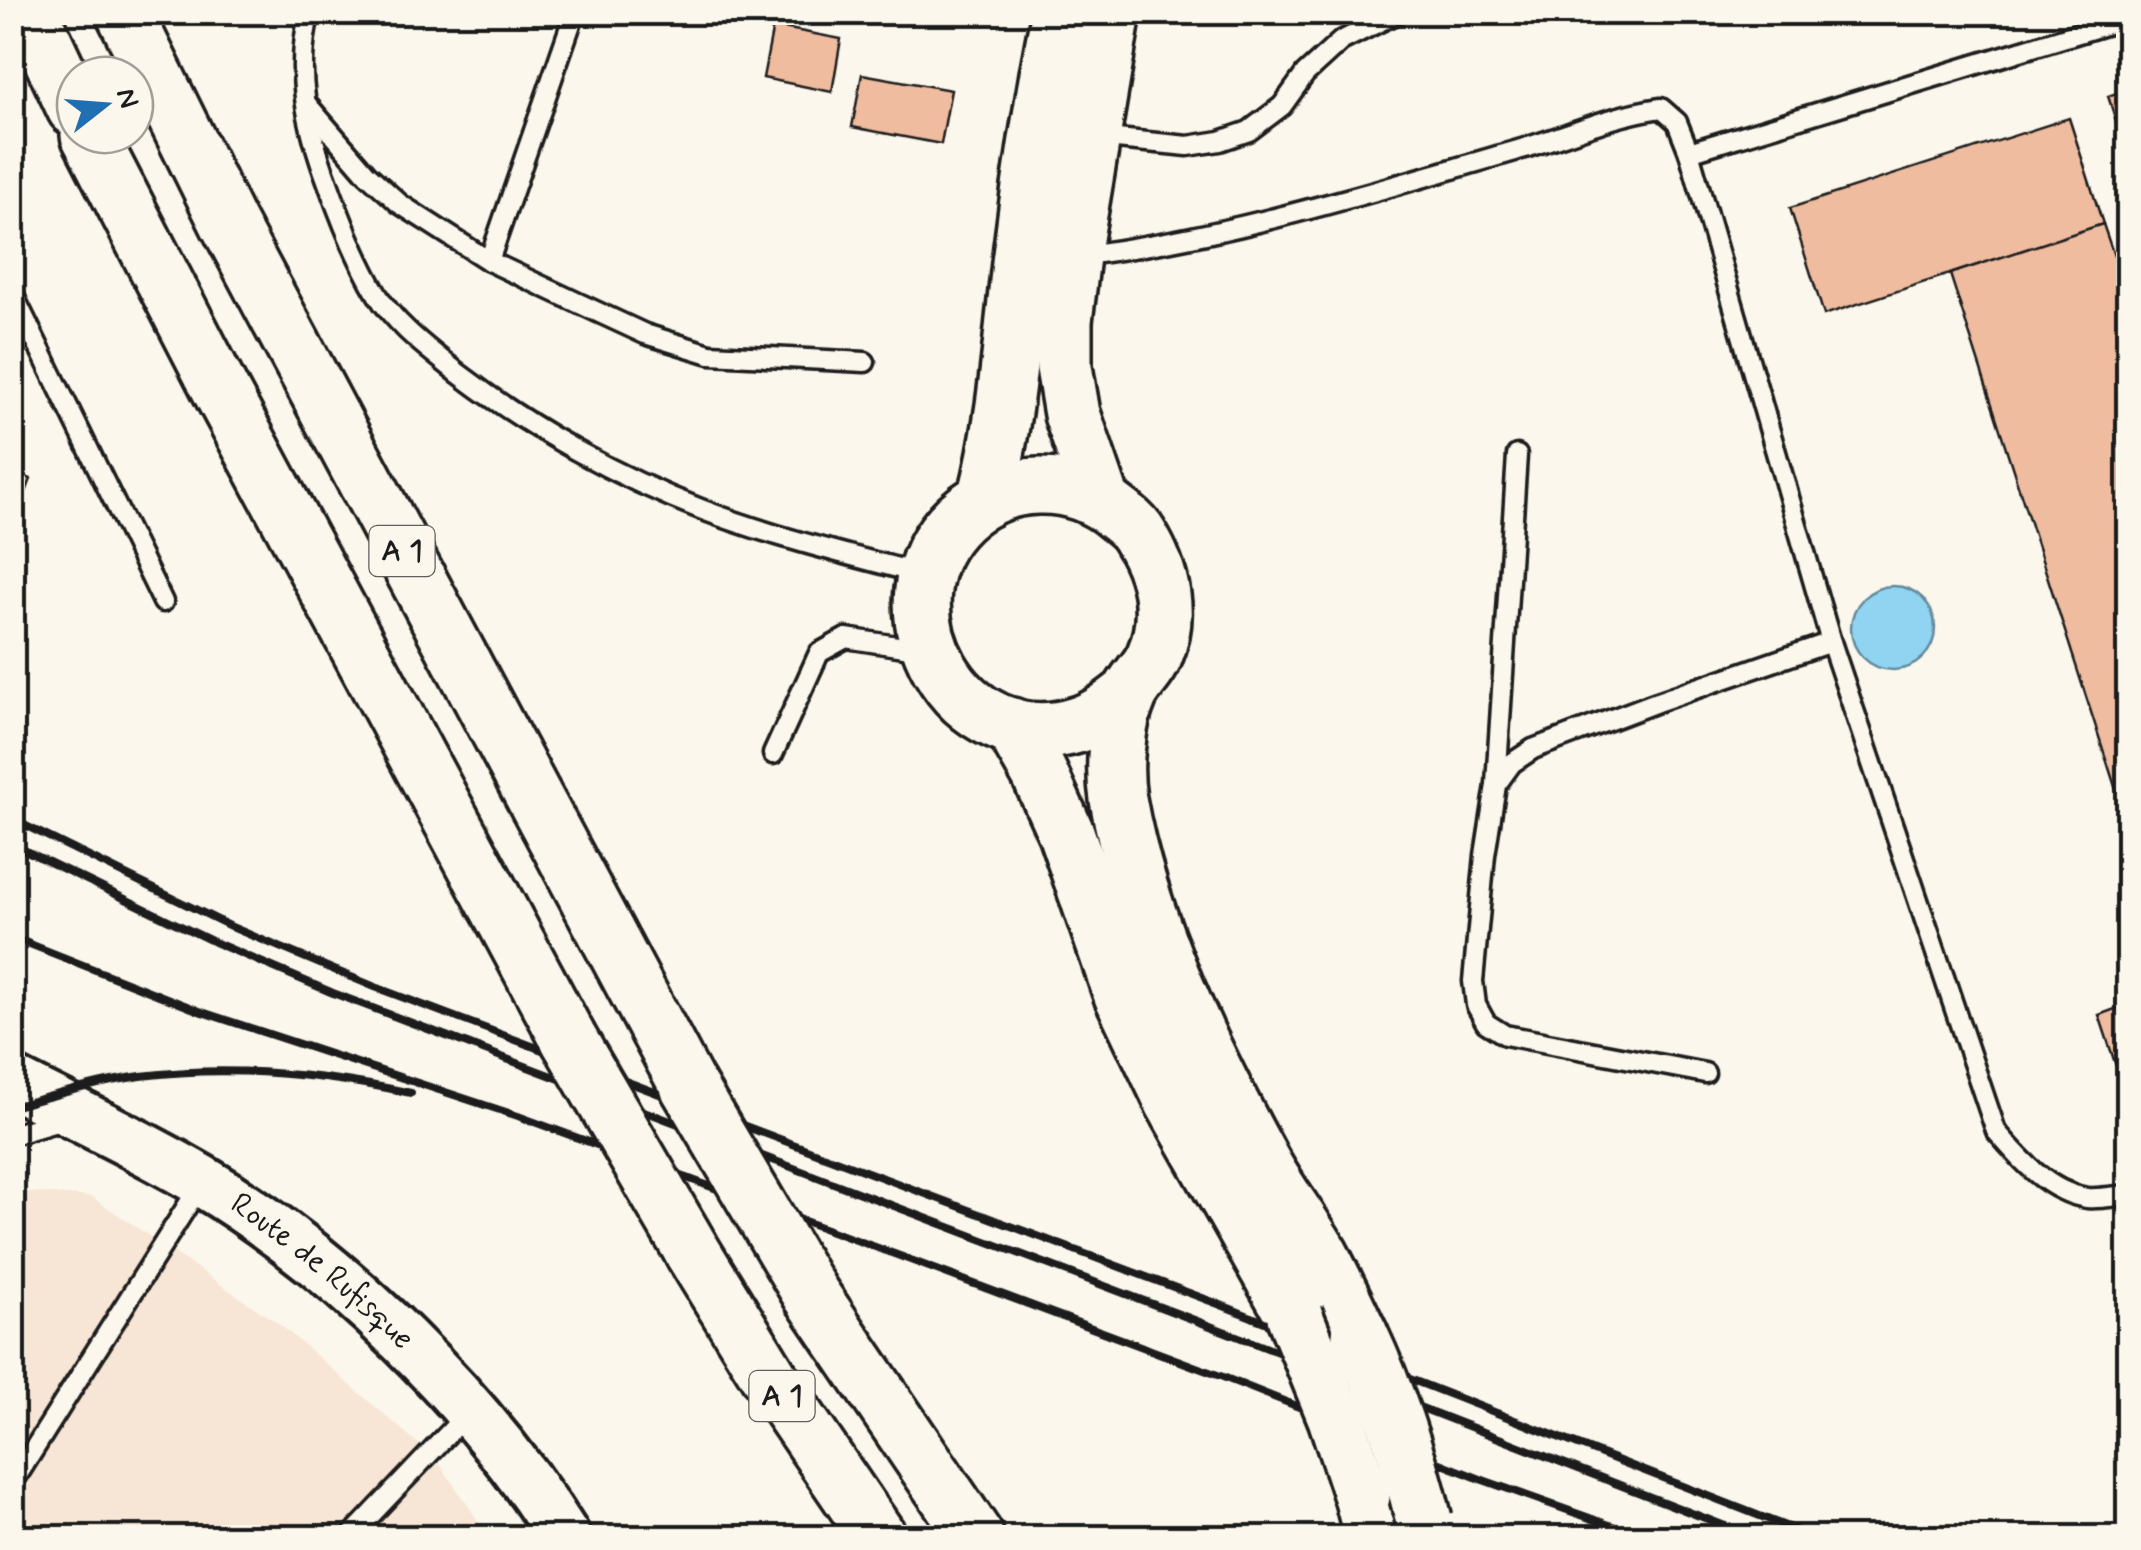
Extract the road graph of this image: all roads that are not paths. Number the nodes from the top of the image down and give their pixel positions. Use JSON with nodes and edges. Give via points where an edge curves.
{"nodes":[{"id":1,"x":30,"y":12,"type":"edge"},
{"id":2,"x":124,"y":12,"type":"edge"},
{"id":3,"x":310,"y":12,"type":"edge"},
{"id":4,"x":575,"y":12,"type":"edge"},
{"id":5,"x":1060,"y":12,"type":"edge"},
{"id":6,"x":1113,"y":12,"type":"edge"},
{"id":7,"x":1398,"y":12,"type":"edge"},
{"id":8,"x":2128,"y":18,"type":"edge"},
{"id":9,"x":55,"y":65,"type":"edge"},
{"id":10,"x":303,"y":99,"type":"junction"},
{"id":11,"x":1092,"y":136,"type":"junction"},
{"id":12,"x":1689,"y":152,"type":"junction"},
{"id":13,"x":99,"y":155,"type":"edge"},
{"id":14,"x":1072,"y":256,"type":"junction"},
{"id":15,"x":489,"y":261,"type":"junction"},
{"id":16,"x":12,"y":292,"type":"edge"},
{"id":17,"x":865,"y":362,"type":"dead end"},
{"id":18,"x":1516,"y":455,"type":"dead end"},
{"id":19,"x":986,"y":499,"type":"junction"},
{"id":20,"x":1102,"y":501,"type":"junction"},
{"id":21,"x":925,"y":575,"type":"junction"},
{"id":22,"x":163,"y":602,"type":"dead end"},
{"id":23,"x":1831,"y":642,"type":"junction"},
{"id":24,"x":929,"y":652,"type":"junction"},
{"id":25,"x":1129,"y":694,"type":"junction"},
{"id":26,"x":1012,"y":726,"type":"junction"},
{"id":27,"x":774,"y":754,"type":"dead end"},
{"id":28,"x":1496,"y":785,"type":"junction"},
{"id":29,"x":1705,"y":1072,"type":"dead end"},
{"id":30,"x":12,"y":1082,"type":"edge"},
{"id":31,"x":76,"y":1116,"type":"junction"},
{"id":32,"x":12,"y":1136,"type":"edge"},
{"id":33,"x":202,"y":1182,"type":"junction"},
{"id":34,"x":2128,"y":1196,"type":"edge"},
{"id":35,"x":470,"y":1410,"type":"junction"},
{"id":36,"x":12,"y":1484,"type":"edge"},
{"id":37,"x":1367,"y":1517,"type":"edge"},
{"id":38,"x":1426,"y":1528,"type":"edge"},
{"id":39,"x":349,"y":1538,"type":"edge"},
{"id":40,"x":566,"y":1538,"type":"edge"},
{"id":41,"x":880,"y":1538,"type":"edge"},
{"id":42,"x":976,"y":1538,"type":"edge"}],
"edges":[{"from":1,"to":9,"type":"highway"},
{"from":2,"to":42,"type":"highway","number":"A 1","bridge":true,"via":[[228,223],[688,1086],[810,1293]]},
{"from":3,"to":10,"type":"lane"},
{"from":4,"to":15,"type":"lane"},
{"from":5,"to":19,"type":"highway"},
{"from":6,"to":11,"type":"highway"},
{"from":7,"to":11,"type":"lane","via":[[1342,40],[1282,106],[1249,131],[1188,146]]},
{"from":8,"to":12,"type":"lane"},
{"from":10,"to":15,"type":"lane","via":[[400,204]]},
{"from":10,"to":21,"type":"lane","via":[[337,208],[378,296],[420,343],[497,403],[701,510]]},
{"from":11,"to":14,"type":"highway"},
{"from":12,"to":14,"type":"lane","via":[[1677,122],[1661,108],[1201,237]]},
{"from":12,"to":23,"type":"lane"},
{"from":13,"to":41,"type":"highway","number":"A 1","bridge":true,"via":[[568,1038],[770,1378]]},
{"from":14,"to":20,"type":"highway","via":[[1064,367],[1072,414]]},
{"from":15,"to":17,"type":"lane","via":[[645,334],[710,354]]},
{"from":16,"to":22,"type":"lane"},
{"from":18,"to":28,"type":"lane"},
{"from":19,"to":20,"type":"highway","via":[[1056,486]]},
{"from":19,"to":21,"type":"highway","via":[[959,518]]},
{"from":20,"to":25,"type":"highway","via":[[1136,530],[1158,570],[1164,614],[1154,658]]},
{"from":21,"to":24,"type":"highway","via":[[920,614]]},
{"from":23,"to":28,"type":"lane","via":[[1533,749]]},
{"from":23,"to":34,"type":"lane","via":[[1996,1131],[2049,1184],[2086,1198]]},
{"from":24,"to":26,"type":"highway","via":[[948,685],[976,710]]},
{"from":24,"to":27,"type":"lane","via":[[846,638],[832,644],[820,652]]},
{"from":25,"to":26,"type":"highway","via":[[1075,726]]},
{"from":25,"to":38,"type":"highway","bridge":true,"via":[[1118,741],[1117,794],[1147,905],[1231,1103],[1320,1254],[1387,1394]]},
{"from":26,"to":37,"type":"highway","bridge":true,"via":[[1066,833],[1116,980],[1148,1049],[1295,1317]]},
{"from":28,"to":29,"type":"lane","via":[[1472,982],[1486,1023],[1505,1035]]},
{"from":30,"to":31,"type":"main road","name":"Route de Rufisque"},
{"from":31,"to":32,"type":"lane"},
{"from":31,"to":33,"type":"main road","name":"Route de Rufisque"},
{"from":33,"to":35,"type":"main road","name":"Route de Rufisque","via":[[292,1243]]},
{"from":33,"to":36,"type":"lane"},
{"from":35,"to":39,"type":"lane"},
{"from":35,"to":40,"type":"main road","name":"Route de Rufisque"}]}
